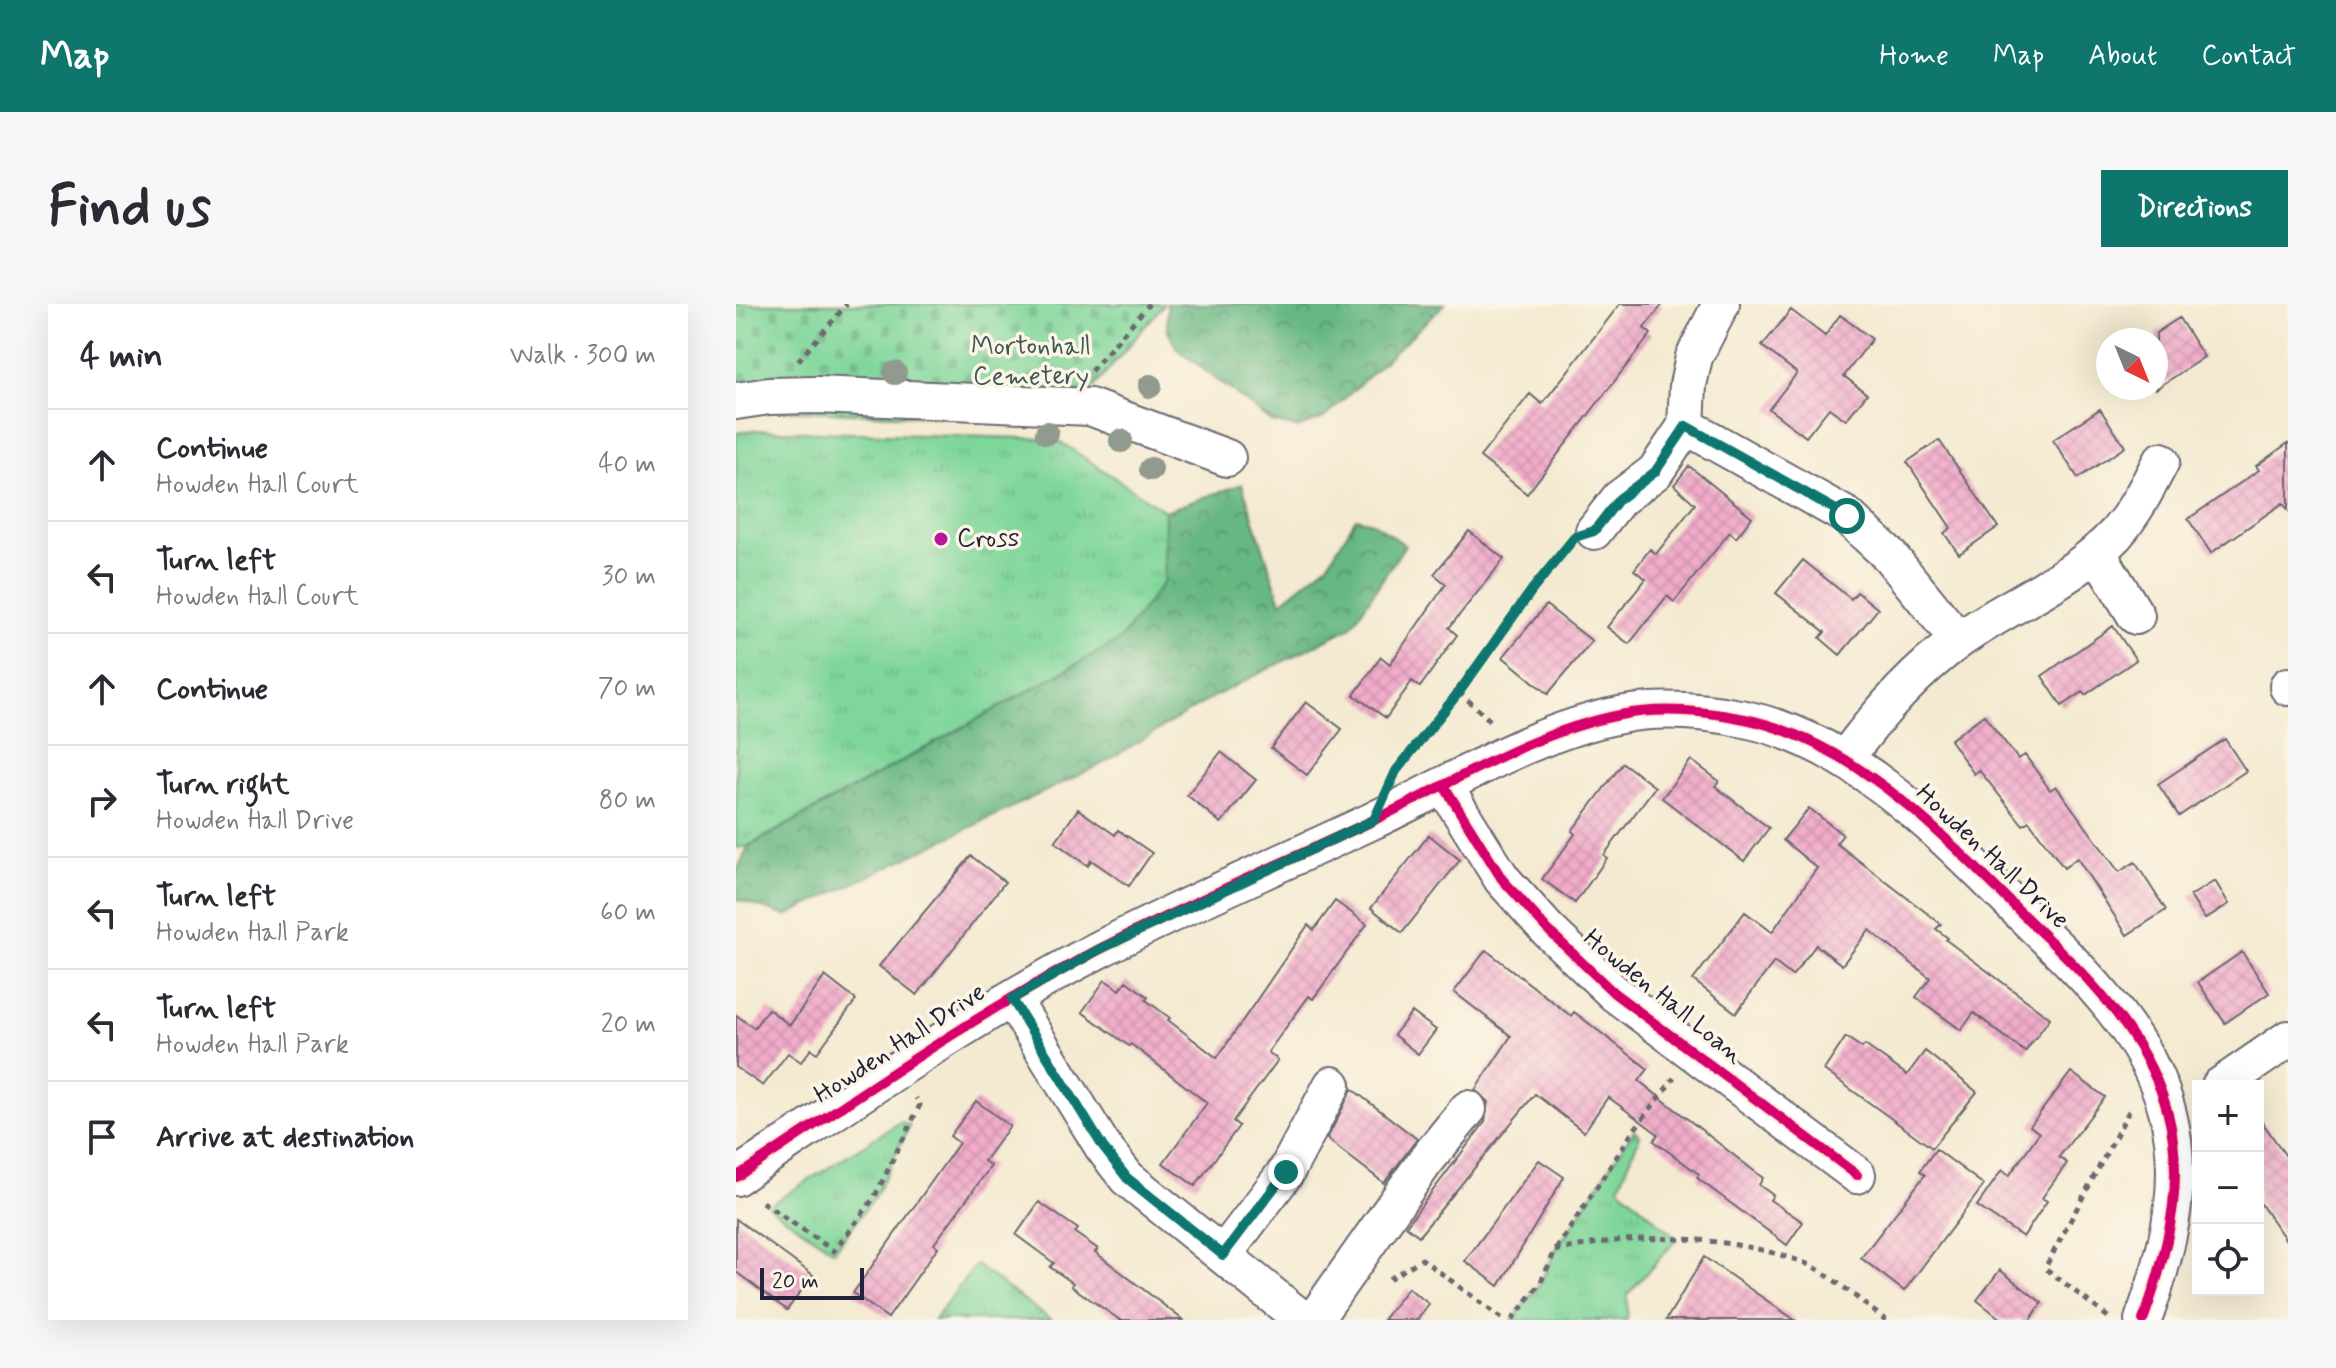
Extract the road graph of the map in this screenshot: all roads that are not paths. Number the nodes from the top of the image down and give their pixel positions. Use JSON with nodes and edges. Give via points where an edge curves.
{"nodes":[{"id":1,"x":1721,"y":304,"type":"edge"},
{"id":2,"x":752,"y":398,"type":"edge"},
{"id":3,"x":1686,"y":426,"type":"junction"},
{"id":4,"x":1227,"y":458,"type":"dead end"},
{"id":5,"x":2161,"y":461,"type":"dead end"},
{"id":6,"x":1594,"y":531,"type":"road end"},
{"id":7,"x":2097,"y":552,"type":"junction"},
{"id":8,"x":2136,"y":616,"type":"dead end"},
{"id":9,"x":1958,"y":640,"type":"junction"},
{"id":10,"x":1845,"y":759,"type":"junction"},
{"id":11,"x":1444,"y":786,"type":"junction"},
{"id":12,"x":1012,"y":999,"type":"junction"},
{"id":13,"x":2288,"y":1039,"type":"edge"},
{"id":14,"x":2229,"y":1080,"type":"edge"},
{"id":15,"x":1332,"y":1085,"type":"dead end"},
{"id":16,"x":2183,"y":1102,"type":"edge"},
{"id":17,"x":1468,"y":1109,"type":"dead end"},
{"id":18,"x":1857,"y":1175,"type":"dead end"},
{"id":19,"x":747,"y":1188,"type":"edge"},
{"id":20,"x":1223,"y":1255,"type":"junction"},
{"id":21,"x":1303,"y":1320,"type":"edge"},
{"id":22,"x":1314,"y":1320,"type":"edge"},
{"id":23,"x":2143,"y":1320,"type":"edge"}],
"edges":[{"from":1,"to":3,"type":"street","via":[[1694,357]]},
{"from":2,"to":4,"type":"street","via":[[1090,407]]},
{"from":3,"to":6,"type":"street","via":[[1655,472],[1619,499]]},
{"from":3,"to":9,"type":"street","via":[[1825,500],[1855,522]]},
{"from":5,"to":7,"type":"street","via":[[2135,510]]},
{"from":7,"to":8,"type":"street"},
{"from":7,"to":9,"type":"street"},
{"from":9,"to":10,"type":"street","via":[[1892,703]]},
{"from":10,"to":11,"type":"street","name":"Howden Hall Drive","via":[[1748,719],[1659,710],[1590,723],[1520,748]]},
{"from":10,"to":16,"type":"street","name":"Howden Hall Drive","via":[[1903,804],[2073,963],[2108,1000],[2152,1068]]},
{"from":11,"to":12,"type":"street","name":"Howden Hall Drive","via":[[1098,950]]},
{"from":11,"to":18,"type":"street","name":"Howden Hall Loan","via":[[1502,879],[1614,993]]},
{"from":12,"to":19,"type":"street","name":"Howden Hall Drive","via":[[899,1070]]},
{"from":12,"to":20,"type":"street","via":[[1127,1178]]},
{"from":13,"to":14,"type":"street"},
{"from":15,"to":20,"type":"street","via":[[1286,1172]]},
{"from":16,"to":23,"type":"street","name":"Howden Hall Drive","via":[[2174,1216]]},
{"from":17,"to":22,"type":"street"},
{"from":20,"to":21,"type":"street"}]}
